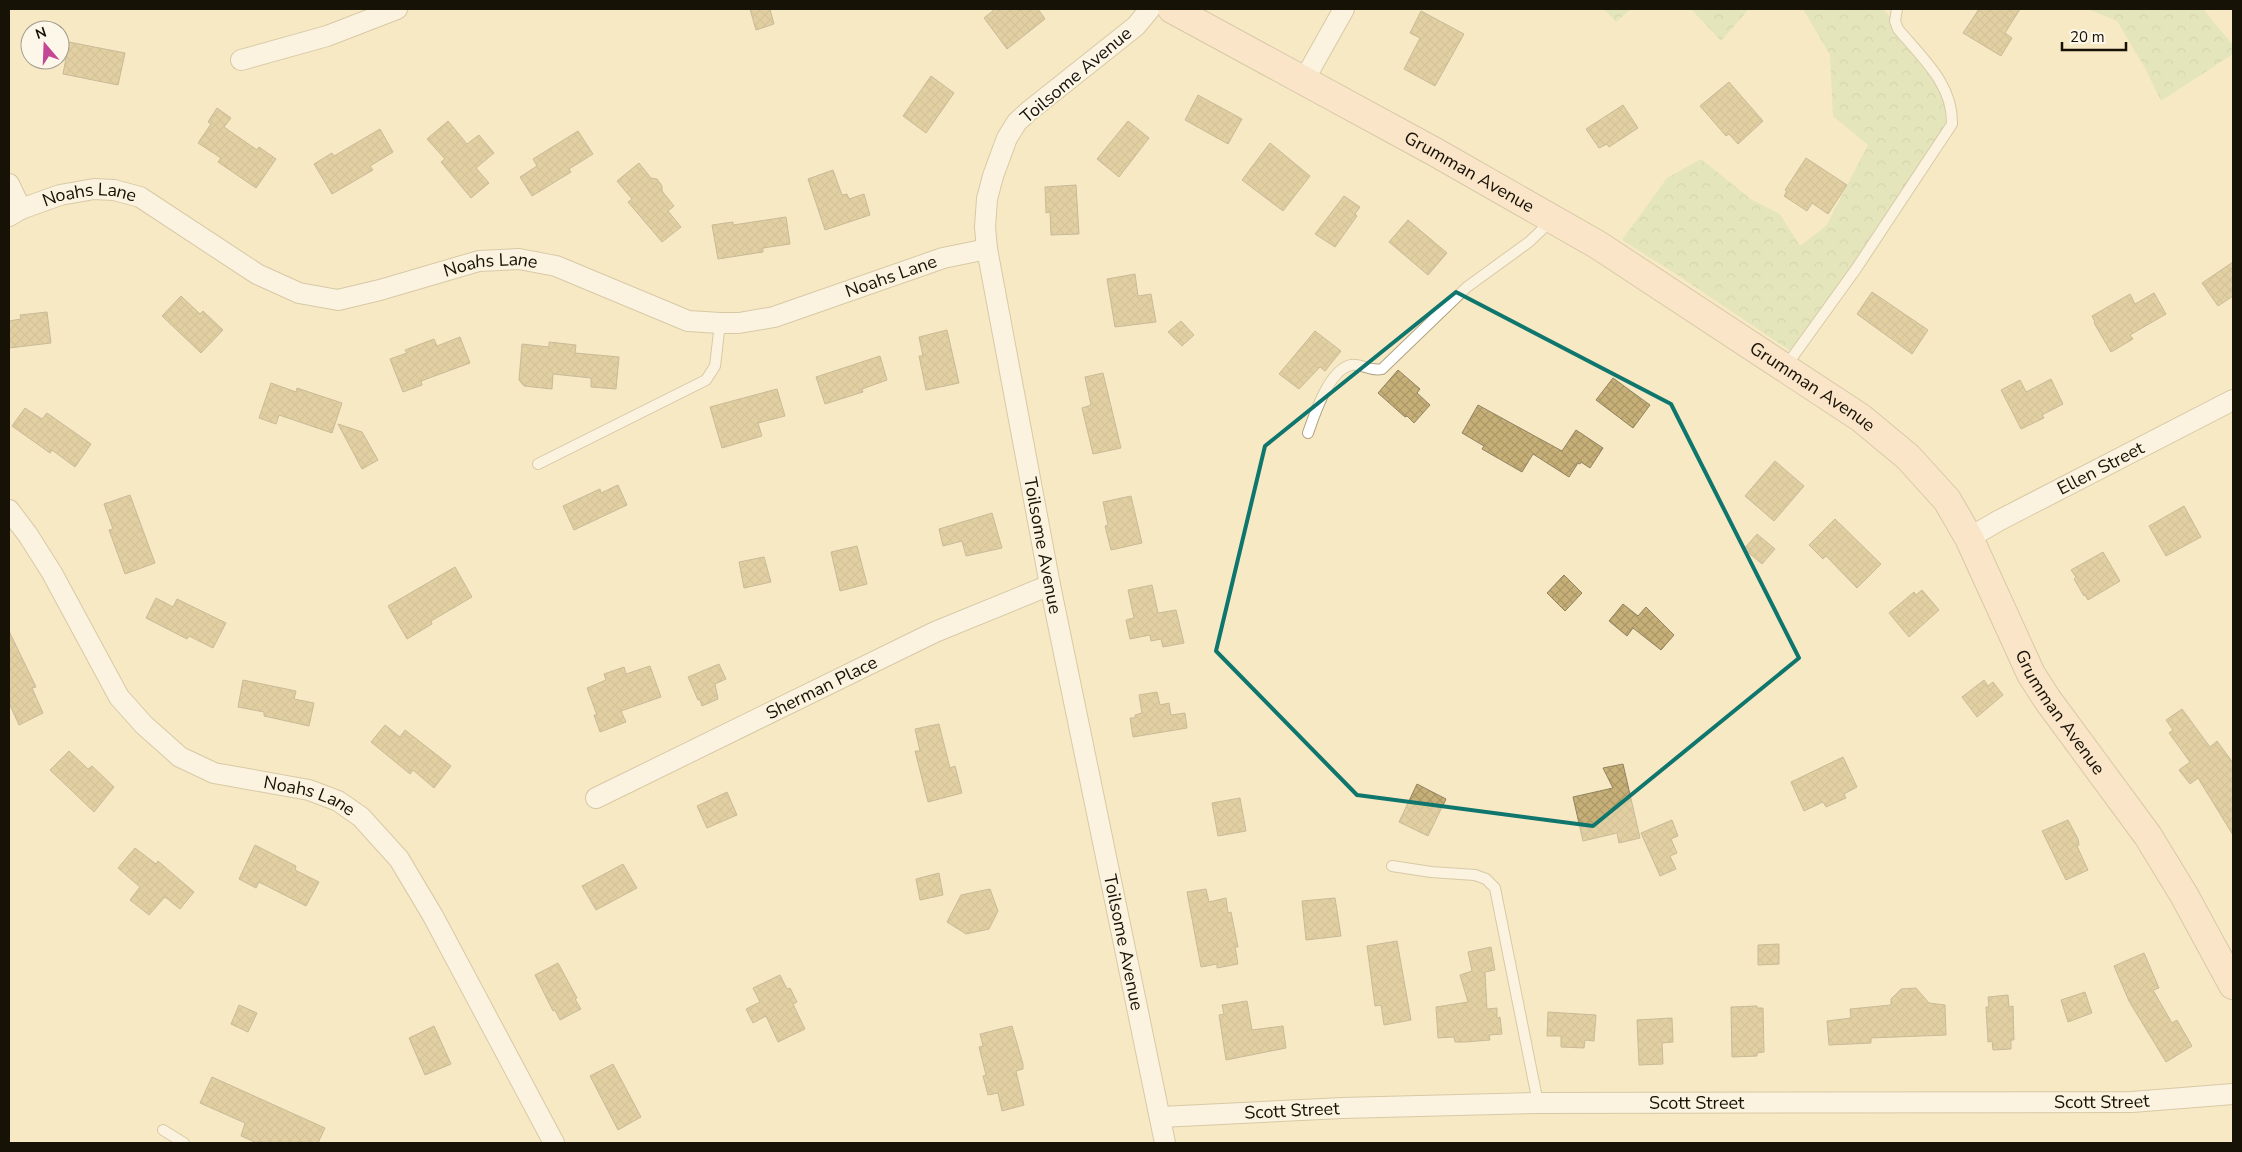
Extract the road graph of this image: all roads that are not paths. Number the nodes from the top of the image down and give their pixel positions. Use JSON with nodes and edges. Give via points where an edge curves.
{"nodes":[{"id":1,"x":397,"y":9,"type":"edge"},
{"id":2,"x":1150,"y":9,"type":"edge"},
{"id":3,"x":1172,"y":9,"type":"edge"},
{"id":4,"x":1344,"y":9,"type":"edge"},
{"id":5,"x":1897,"y":9,"type":"edge"},
{"id":6,"x":241,"y":60,"type":"dead end"},
{"id":7,"x":1304,"y":80,"type":"junction"},
{"id":8,"x":9,"y":184,"type":"edge"},
{"id":9,"x":15,"y":213,"type":"edge"},
{"id":10,"x":1554,"y":219,"type":"junction"},
{"id":11,"x":987,"y":249,"type":"junction"},
{"id":12,"x":720,"y":323,"type":"junction"},
{"id":13,"x":1785,"y":367,"type":"junction"},
{"id":14,"x":2233,"y":400,"type":"edge"},
{"id":15,"x":1308,"y":433,"type":"dead end"},
{"id":16,"x":538,"y":464,"type":"dead end"},
{"id":17,"x":9,"y":510,"type":"edge"},
{"id":18,"x":1969,"y":538,"type":"junction"},
{"id":19,"x":1050,"y":585,"type":"junction"},
{"id":20,"x":596,"y":798,"type":"dead end"},
{"id":21,"x":1392,"y":866,"type":"dead end"},
{"id":22,"x":2233,"y":985,"type":"edge"},
{"id":23,"x":2233,"y":1094,"type":"edge"},
{"id":24,"x":1538,"y":1104,"type":"junction"},
{"id":25,"x":1161,"y":1117,"type":"junction"},
{"id":26,"x":163,"y":1130,"type":"dead end"},
{"id":27,"x":184,"y":1143,"type":"edge"},
{"id":28,"x":554,"y":1143,"type":"edge"},
{"id":29,"x":1165,"y":1143,"type":"edge"}],
"edges":[{"from":1,"to":6,"type":"street","via":[[327,36]]},
{"from":2,"to":11,"type":"street","name":"Toilsome Avenue","via":[[1136,26],[1029,111],[1007,138],[987,199]]},
{"from":3,"to":7,"type":"street","name":"Grumman Avenue"},
{"from":4,"to":7,"type":"street"},
{"from":5,"to":13,"type":"lane","via":[[1895,21],[1898,29],[1946,88],[1952,124],[1856,269]]},
{"from":7,"to":10,"type":"street","name":"Grumman Avenue"},
{"from":8,"to":9,"type":"street"},
{"from":9,"to":12,"type":"street","name":"Noahs Lane","via":[[60,194],[114,190],[140,196],[257,274],[299,293],[338,300],[479,261],[519,259],[556,266],[688,321]]},
{"from":10,"to":13,"type":"street","name":"Grumman Avenue"},
{"from":10,"to":15,"type":"lane","via":[[1529,242],[1467,287],[1382,369],[1368,369],[1358,364],[1342,368],[1335,374]]},
{"from":11,"to":12,"type":"street","name":"Noahs Lane","via":[[943,258],[774,316],[740,323]]},
{"from":11,"to":19,"type":"street","name":"Toilsome Avenue"},
{"from":12,"to":16,"type":"lane","via":[[715,366],[706,380]]},
{"from":13,"to":18,"type":"street","name":"Grumman Avenue","via":[[1861,418],[1908,457],[1948,500]]},
{"from":14,"to":18,"type":"street","name":"Ellen Street"},
{"from":17,"to":28,"type":"street","name":"Noahs Lane","via":[[52,573],[119,696],[144,726],[180,757],[214,773],[309,790],[338,801],[361,816],[399,859],[433,916]]},
{"from":18,"to":22,"type":"street","name":"Grumman Avenue","via":[[2031,674],[2148,836]]},
{"from":19,"to":20,"type":"street","name":"Sherman Place","via":[[936,632]]},
{"from":19,"to":25,"type":"street","name":"Toilsome Avenue"},
{"from":21,"to":24,"type":"lane","via":[[1475,875],[1486,879],[1494,888]]},
{"from":23,"to":24,"type":"street","name":"Scott Street","via":[[2132,1102]]},
{"from":24,"to":25,"type":"street","name":"Scott Street","via":[[1342,1108]]},
{"from":25,"to":29,"type":"street","name":"Toilsome Avenue"},
{"from":26,"to":27,"type":"lane"}]}
